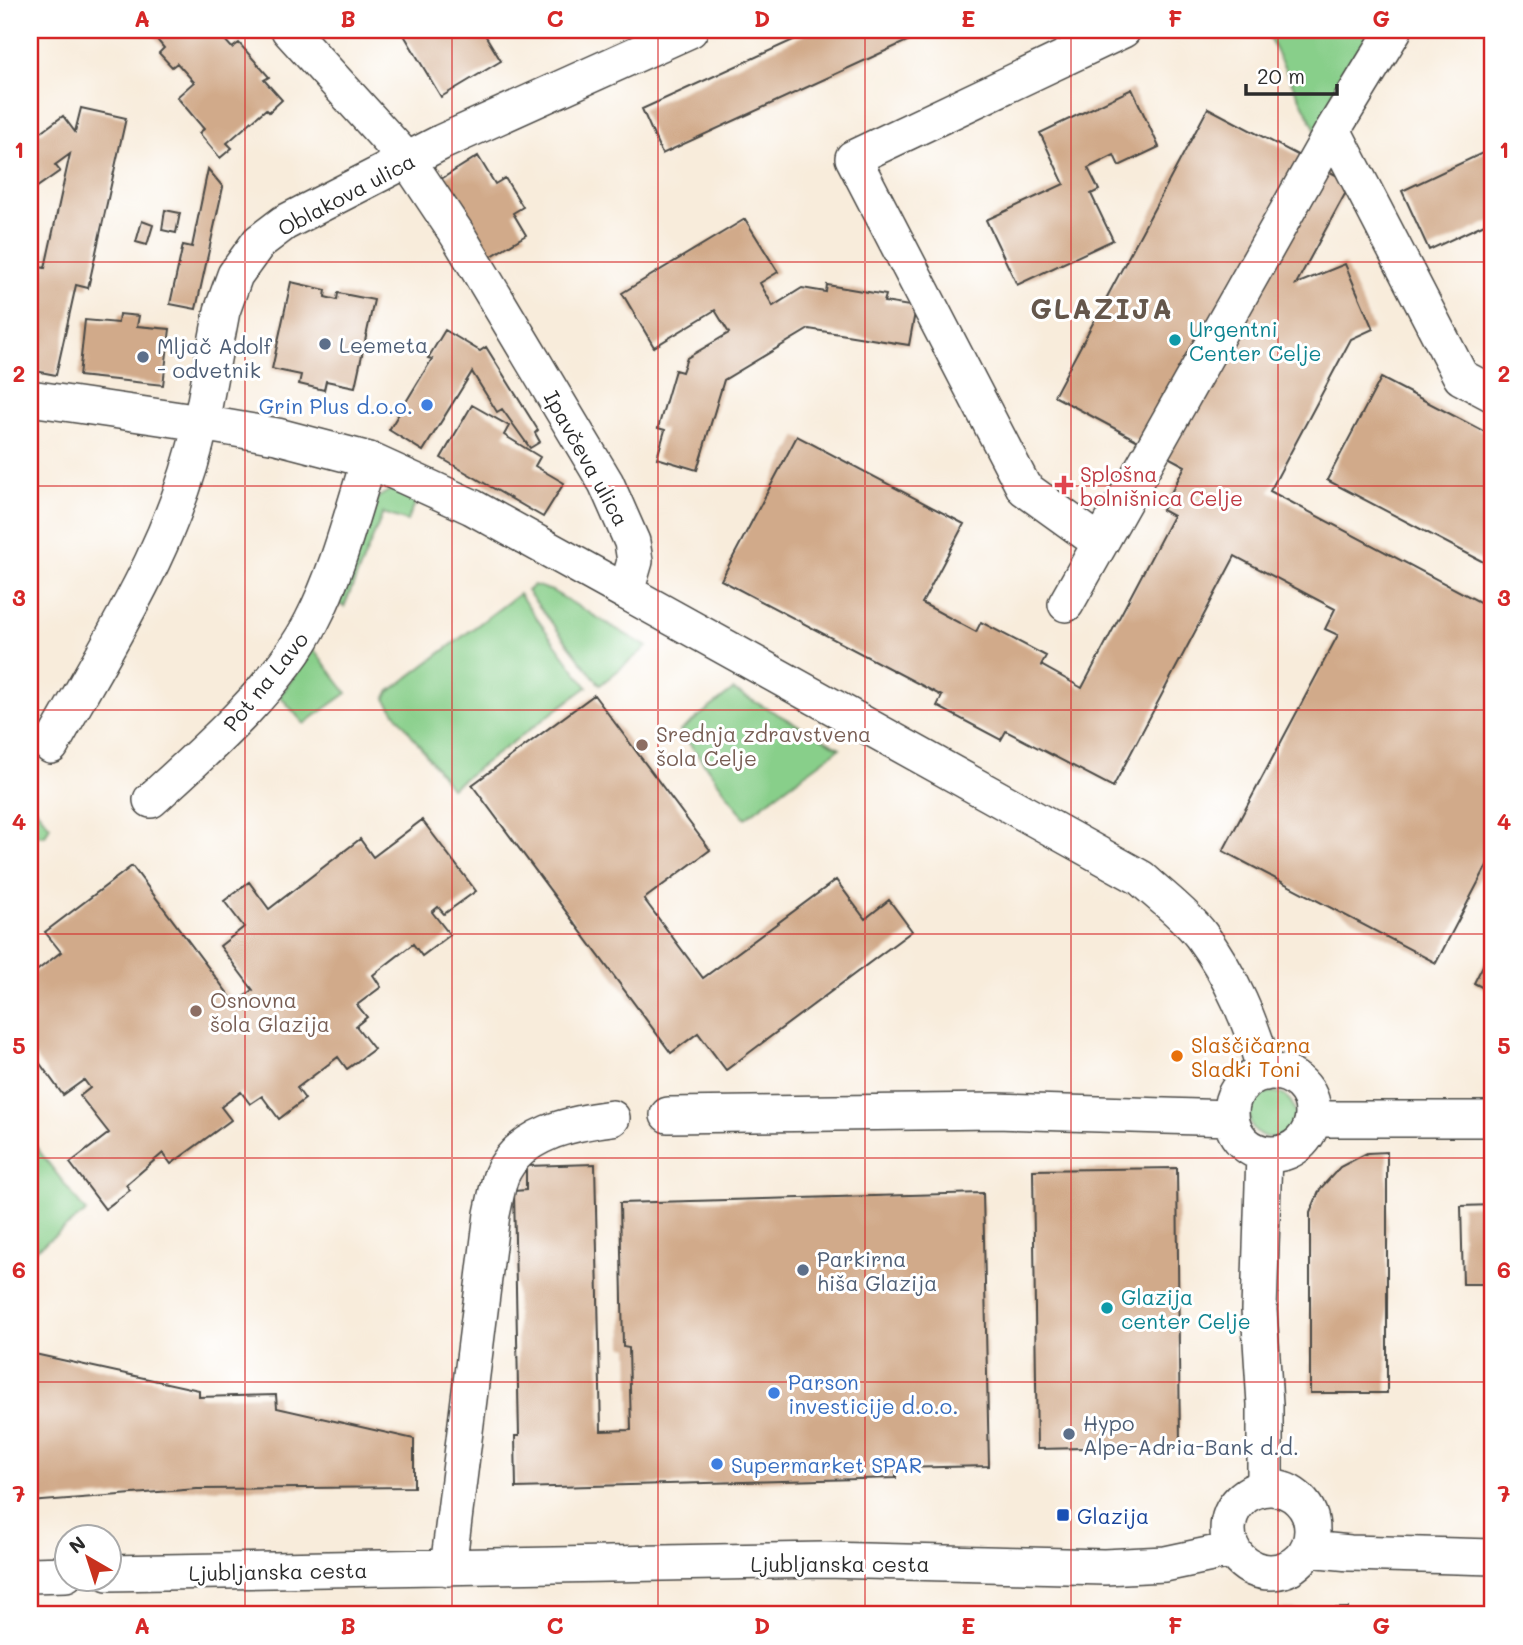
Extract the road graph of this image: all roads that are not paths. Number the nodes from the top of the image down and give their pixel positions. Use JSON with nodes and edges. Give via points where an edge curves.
{"nodes":[{"id":1,"x":289,"y":30,"type":"edge"},
{"id":2,"x":690,"y":30,"type":"edge"},
{"id":3,"x":1123,"y":30,"type":"edge"},
{"id":4,"x":1394,"y":30,"type":"edge"},
{"id":5,"x":1333,"y":130,"type":"junction"},
{"id":6,"x":409,"y":162,"type":"junction"},
{"id":7,"x":1493,"y":394,"type":"edge"},
{"id":8,"x":38,"y":399,"type":"edge"},
{"id":9,"x":201,"y":422,"type":"junction"},
{"id":10,"x":369,"y":460,"type":"junction"},
{"id":11,"x":1099,"y":541,"type":"junction"},
{"id":12,"x":625,"y":592,"type":"junction"},
{"id":13,"x":1066,"y":604,"type":"dead end"},
{"id":14,"x":51,"y":746,"type":"dead end"},
{"id":15,"x":151,"y":800,"type":"dead end"},
{"id":16,"x":1265,"y":1073,"type":"junction"},
{"id":17,"x":668,"y":1115,"type":"dead end"},
{"id":18,"x":612,"y":1118,"type":"dead end"},
{"id":19,"x":1231,"y":1118,"type":"junction"},
{"id":20,"x":1313,"y":1119,"type":"junction"},
{"id":21,"x":1493,"y":1119,"type":"edge"},
{"id":22,"x":1264,"y":1154,"type":"junction"},
{"id":23,"x":1265,"y":1487,"type":"junction"},
{"id":24,"x":1309,"y":1549,"type":"junction"},
{"id":25,"x":1231,"y":1550,"type":"junction"},
{"id":26,"x":1493,"y":1557,"type":"edge"},
{"id":27,"x":448,"y":1568,"type":"junction"},
{"id":28,"x":122,"y":1573,"type":"edge"},
{"id":29,"x":52,"y":1574,"type":"edge"},
{"id":30,"x":30,"y":1575,"type":"edge"}],
"edges":[{"from":1,"to":6,"type":"street","name":"Ipavčeva ulica"},
{"from":2,"to":6,"type":"street","name":"Oblakova ulica","via":[[442,142]]},
{"from":3,"to":11,"type":"street","via":[[853,158],[1024,488]]},
{"from":4,"to":5,"type":"street"},
{"from":5,"to":7,"type":"street","via":[[1461,377]]},
{"from":5,"to":11,"type":"street"},
{"from":6,"to":9,"type":"street","name":"Oblakova ulica","via":[[284,223],[259,242],[235,275],[222,311]]},
{"from":6,"to":12,"type":"street","name":"Ipavčeva ulica","via":[[606,484],[632,542],[635,561]]},
{"from":8,"to":9,"type":"street"},
{"from":9,"to":10,"type":"street"},
{"from":9,"to":14,"type":"street","name":"Oblakova ulica","via":[[192,464],[140,593]]},
{"from":10,"to":12,"type":"street","via":[[472,507]]},
{"from":10,"to":15,"type":"street","name":"Pot na Lavo","via":[[311,624],[284,664],[211,746]]},
{"from":11,"to":13,"type":"street"},
{"from":12,"to":16,"type":"street","via":[[1141,878],[1200,934],[1235,993]]},
{"from":16,"to":19,"type":"street","via":[[1243,1084]]},
{"from":16,"to":20,"type":"street","via":[[1290,1076],[1301,1084],[1309,1094]]},
{"from":17,"to":19,"type":"street","via":[[996,1111]]},
{"from":18,"to":27,"type":"street","via":[[574,1123],[543,1135],[517,1153],[501,1177],[492,1214]]},
{"from":19,"to":22,"type":"street","via":[[1241,1141]]},
{"from":20,"to":21,"type":"street"},
{"from":20,"to":22,"type":"street","via":[[1301,1143],[1278,1155]]},
{"from":22,"to":23,"type":"street","via":[[1259,1310]]},
{"from":23,"to":24,"type":"street","via":[[1288,1491],[1305,1505],[1313,1527]]},
{"from":23,"to":25,"type":"street","via":[[1246,1495],[1232,1510],[1227,1530]]},
{"from":24,"to":25,"type":"street","via":[[1293,1567],[1271,1574],[1248,1567]]},
{"from":24,"to":26,"type":"street"},
{"from":25,"to":27,"type":"street","name":"Ljubljanska cesta","via":[[1166,1564],[1104,1567],[825,1560]]},
{"from":27,"to":28,"type":"street","name":"Ljubljanska cesta"},
{"from":29,"to":30,"type":"street"}]}
